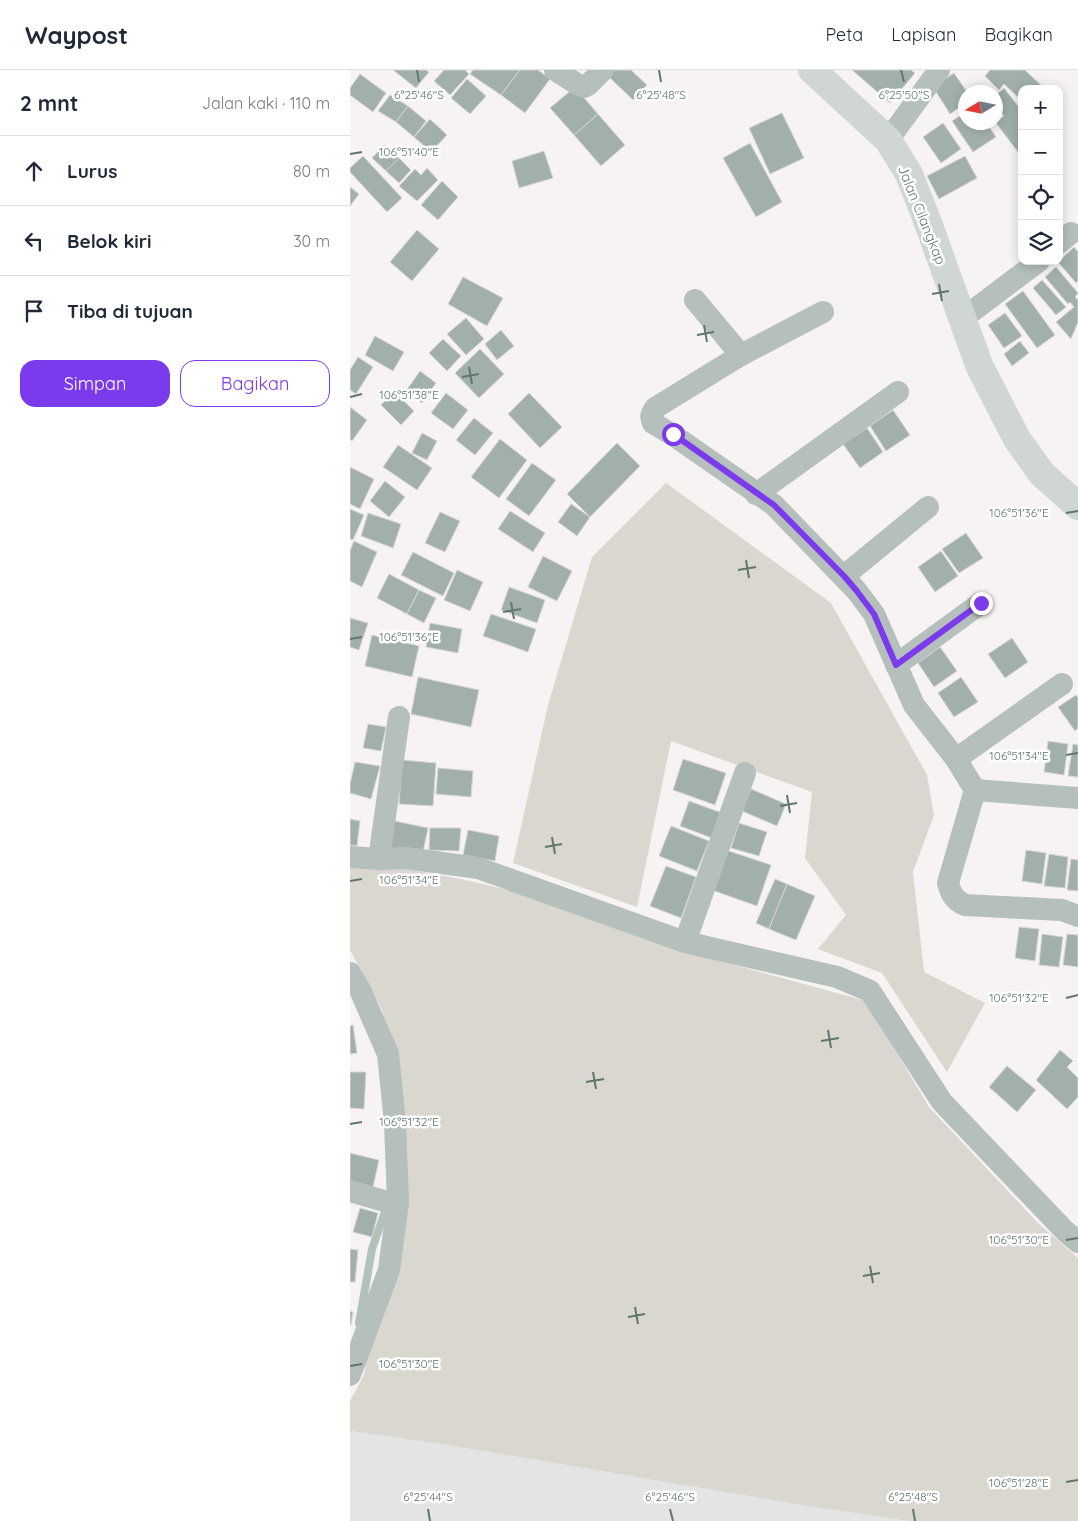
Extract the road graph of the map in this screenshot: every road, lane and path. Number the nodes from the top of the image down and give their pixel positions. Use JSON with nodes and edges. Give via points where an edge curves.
{"nodes":[{"id":1,"x":555,"y":70,"type":"edge"},
{"id":2,"x":603,"y":70,"type":"edge"},
{"id":3,"x":812,"y":70,"type":"edge"},
{"id":4,"x":939,"y":70,"type":"edge"},
{"id":5,"x":888,"y":140,"type":"junction"},
{"id":6,"x":1034,"y":265,"type":"edge"},
{"id":7,"x":695,"y":300,"type":"dead end"},
{"id":8,"x":823,"y":312,"type":"dead end"},
{"id":9,"x":962,"y":319,"type":"junction"},
{"id":10,"x":741,"y":355,"type":"junction"},
{"id":11,"x":898,"y":392,"type":"dead end"},
{"id":12,"x":756,"y":494,"type":"junction"},
{"id":13,"x":1078,"y":506,"type":"edge"},
{"id":14,"x":928,"y":507,"type":"dead end"},
{"id":15,"x":844,"y":576,"type":"junction"},
{"id":16,"x":981,"y":603,"type":"dead end"},
{"id":17,"x":896,"y":665,"type":"junction"},
{"id":18,"x":1062,"y":684,"type":"dead end"},
{"id":19,"x":399,"y":717,"type":"dead end"},
{"id":20,"x":956,"y":759,"type":"junction"},
{"id":21,"x":746,"y":773,"type":"dead end"},
{"id":22,"x":975,"y":790,"type":"junction"},
{"id":23,"x":1078,"y":798,"type":"edge"},
{"id":24,"x":350,"y":857,"type":"edge"},
{"id":25,"x":379,"y":859,"type":"junction"},
{"id":26,"x":1078,"y":916,"type":"edge"},
{"id":27,"x":685,"y":942,"type":"junction"},
{"id":28,"x":350,"y":973,"type":"edge"},
{"id":29,"x":360,"y":1016,"type":"edge"},
{"id":30,"x":350,"y":1191,"type":"edge"},
{"id":31,"x":391,"y":1203,"type":"junction"},
{"id":32,"x":1074,"y":1231,"type":"edge"},
{"id":33,"x":351,"y":1371,"type":"edge"}],
"edges":[{"from":1,"to":2,"type":"street","via":[[584,87]]},
{"from":3,"to":5,"type":"street","name":"Jalan Cilangkap"},
{"from":4,"to":5,"type":"street"},
{"from":5,"to":9,"type":"street","name":"Jalan Cilangkap","via":[[909,174],[924,210]]},
{"from":6,"to":9,"type":"street"},
{"from":7,"to":10,"type":"street"},
{"from":8,"to":10,"type":"street"},
{"from":9,"to":13,"type":"street","name":"Jalan Cilangkap","via":[[979,365],[1017,438],[1042,474]]},
{"from":10,"to":12,"type":"street","via":[[655,408],[651,416],[653,423]]},
{"from":11,"to":12,"type":"street"},
{"from":12,"to":15,"type":"street","via":[[774,505]]},
{"from":14,"to":15,"type":"street"},
{"from":15,"to":17,"type":"street","via":[[874,614]]},
{"from":16,"to":17,"type":"street"},
{"from":17,"to":20,"type":"street","via":[[914,705]]},
{"from":18,"to":20,"type":"street"},
{"from":19,"to":25,"type":"street"},
{"from":20,"to":22,"type":"street"},
{"from":21,"to":27,"type":"street"},
{"from":22,"to":23,"type":"street"},
{"from":22,"to":26,"type":"street","via":[[948,883],[952,896],[965,905],[1062,910]]},
{"from":24,"to":25,"type":"street"},
{"from":25,"to":27,"type":"street","via":[[406,858],[478,868]]},
{"from":27,"to":32,"type":"street","via":[[837,977],[870,992],[942,1102]]},
{"from":28,"to":29,"type":"street","via":[[360,990]]},
{"from":29,"to":31,"type":"street","via":[[388,1054],[395,1123]]},
{"from":30,"to":31,"type":"street"},
{"from":31,"to":33,"type":"street","via":[[389,1270]]}]}
